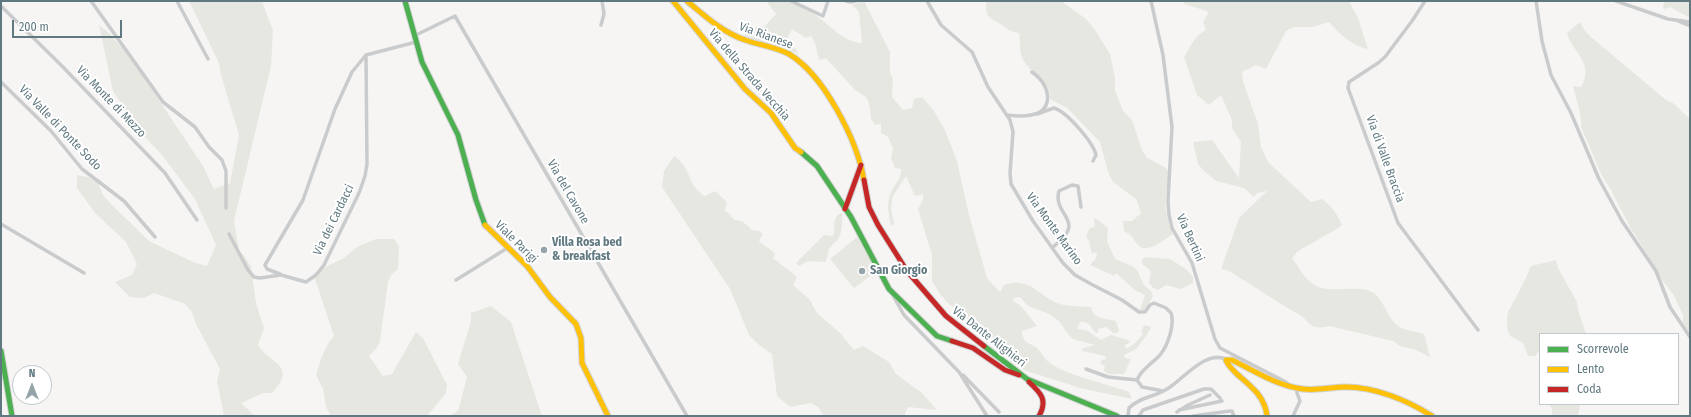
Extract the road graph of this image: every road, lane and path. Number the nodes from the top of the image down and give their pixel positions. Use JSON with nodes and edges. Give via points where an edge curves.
{"nodes":[{"id":1,"x":91,"y":1,"type":"edge"},
{"id":2,"x":177,"y":1,"type":"edge"},
{"id":3,"x":405,"y":1,"type":"edge"},
{"id":4,"x":602,"y":1,"type":"edge"},
{"id":5,"x":673,"y":1,"type":"edge"},
{"id":6,"x":687,"y":1,"type":"edge"},
{"id":7,"x":791,"y":1,"type":"edge"},
{"id":8,"x":828,"y":1,"type":"edge"},
{"id":9,"x":846,"y":1,"type":"edge"},
{"id":10,"x":856,"y":1,"type":"edge"},
{"id":11,"x":927,"y":1,"type":"edge"},
{"id":12,"x":1151,"y":1,"type":"edge"},
{"id":13,"x":1425,"y":1,"type":"edge"},
{"id":14,"x":1536,"y":1,"type":"edge"},
{"id":15,"x":1616,"y":1,"type":"edge"},
{"id":16,"x":1,"y":6,"type":"edge"},
{"id":17,"x":1677,"y":20,"type":"junction"},
{"id":18,"x":1690,"y":22,"type":"edge"},
{"id":19,"x":601,"y":25,"type":"dead end"},
{"id":20,"x":1690,"y":26,"type":"edge"},
{"id":21,"x":415,"y":39,"type":"junction"},
{"id":22,"x":366,"y":55,"type":"junction"},
{"id":23,"x":208,"y":60,"type":"dead end"},
{"id":24,"x":1032,"y":72,"type":"dead end"},
{"id":25,"x":1,"y":82,"type":"edge"},
{"id":26,"x":1037,"y":114,"type":"junction"},
{"id":27,"x":1007,"y":115,"type":"junction"},
{"id":28,"x":1093,"y":161,"type":"dead end"},
{"id":29,"x":861,"y":164,"type":"junction"},
{"id":30,"x":1081,"y":207,"type":"dead end"},
{"id":31,"x":226,"y":208,"type":"dead end"},
{"id":32,"x":845,"y":208,"type":"junction"},
{"id":33,"x":198,"y":220,"type":"dead end"},
{"id":34,"x":1,"y":224,"type":"edge"},
{"id":35,"x":228,"y":234,"type":"dead end"},
{"id":36,"x":155,"y":238,"type":"dead end"},
{"id":37,"x":509,"y":247,"type":"junction"},
{"id":38,"x":1053,"y":247,"type":"junction"},
{"id":39,"x":84,"y":273,"type":"dead end"},
{"id":40,"x":281,"y":275,"type":"junction"},
{"id":41,"x":456,"y":280,"type":"dead end"},
{"id":42,"x":889,"y":289,"type":"junction"},
{"id":43,"x":1478,"y":330,"type":"dead end"},
{"id":44,"x":1690,"y":337,"type":"edge"},
{"id":45,"x":1,"y":351,"type":"edge"},
{"id":46,"x":1228,"y":360,"type":"junction"},
{"id":47,"x":1086,"y":368,"type":"dead end"},
{"id":48,"x":959,"y":372,"type":"junction"},
{"id":49,"x":1021,"y":375,"type":"junction"},
{"id":50,"x":1137,"y":380,"type":"junction"},
{"id":51,"x":1296,"y":388,"type":"junction"},
{"id":52,"x":1163,"y":391,"type":"junction"},
{"id":53,"x":1210,"y":395,"type":"dead end"},
{"id":54,"x":999,"y":412,"type":"dead end"},
{"id":55,"x":12,"y":416,"type":"edge"},
{"id":56,"x":608,"y":416,"type":"edge"},
{"id":57,"x":687,"y":416,"type":"edge"},
{"id":58,"x":987,"y":416,"type":"edge"},
{"id":59,"x":1040,"y":416,"type":"edge"},
{"id":60,"x":1117,"y":416,"type":"edge"},
{"id":61,"x":1128,"y":416,"type":"edge"},
{"id":62,"x":1138,"y":416,"type":"edge"},
{"id":63,"x":1193,"y":416,"type":"edge"},
{"id":64,"x":1234,"y":416,"type":"edge"},
{"id":65,"x":1267,"y":416,"type":"edge"},
{"id":66,"x":1292,"y":416,"type":"edge"},
{"id":67,"x":1432,"y":416,"type":"edge"}],
"edges":[{"from":1,"to":31,"type":"street","via":[[162,102],[195,127],[222,160],[226,171]]},
{"from":2,"to":23,"type":"street"},
{"from":3,"to":21,"type":"street","name":"Viale Parigi"},
{"from":4,"to":19,"type":"street","via":[[604,15]]},
{"from":5,"to":32,"type":"street","name":"Via della Strada Vecchia","via":[[746,88],[771,113],[794,148],[816,164]]},
{"from":6,"to":29,"type":"street","name":"Via Rianese","via":[[726,32],[783,51],[802,63],[835,107]]},
{"from":7,"to":8,"type":"street","via":[[823,16]]},
{"from":9,"to":10,"type":"street"},
{"from":11,"to":27,"type":"street","name":"Via Monte Marino","via":[[941,25],[972,52],[988,87]]},
{"from":12,"to":51,"type":"street","name":"Via Bertini","via":[[1163,55],[1172,131],[1168,202],[1170,222],[1192,263],[1220,348]]},
{"from":13,"to":43,"type":"street","name":"Via di Valle Braccia","via":[[1387,55],[1349,82],[1348,88],[1398,223]]},
{"from":14,"to":44,"type":"street","via":[[1549,67],[1598,176],[1622,222],[1656,271],[1670,307]]},
{"from":15,"to":17,"type":"street"},
{"from":16,"to":33,"type":"street","name":"Via Monte di Mezzo","via":[[166,174]]},
{"from":17,"to":18,"type":"street"},
{"from":17,"to":20,"type":"street"},
{"from":21,"to":22,"type":"street"},
{"from":21,"to":37,"type":"street","name":"Viale Parigi","via":[[426,70],[457,132],[483,221]]},
{"from":21,"to":57,"type":"street","name":"Via del Cavone","via":[[455,16]]},
{"from":22,"to":40,"type":"street","via":[[352,72],[343,90],[303,200],[265,264],[267,269]]},
{"from":22,"to":40,"type":"street","name":"Via dei Cardacci","via":[[367,166],[362,185],[324,265],[316,275],[305,282]]},
{"from":24,"to":26,"type":"street","via":[[1043,83],[1048,94],[1046,105]]},
{"from":25,"to":36,"type":"street","name":"Via Valle di Ponte Sodo","via":[[51,131],[82,168],[124,201]]},
{"from":26,"to":27,"type":"street"},
{"from":26,"to":28,"type":"street","via":[[1054,108],[1065,115],[1093,147],[1096,155]]},
{"from":27,"to":38,"type":"street","name":"Via Monte Marino","via":[[1013,130],[1011,186]]},
{"from":29,"to":32,"type":"street"},
{"from":29,"to":49,"type":"street","name":"Via Dante Alighieri","via":[[871,211],[910,275],[951,321]]},
{"from":30,"to":38,"type":"street","via":[[1078,186],[1072,185],[1059,191],[1058,197],[1069,230]]},
{"from":32,"to":42,"type":"street","name":"Via della Strada Vecchia"},
{"from":34,"to":39,"type":"street"},
{"from":35,"to":40,"type":"street","name":"Via dei Cardacci","via":[[253,276],[260,278]]},
{"from":37,"to":41,"type":"street"},
{"from":37,"to":56,"type":"street","name":"Viale Parigi","via":[[576,324],[581,338],[582,363]]},
{"from":38,"to":50,"type":"street","name":"Via Monte Marino","via":[[1065,265],[1077,276],[1139,312],[1145,312],[1150,305],[1156,303],[1171,313],[1172,326],[1163,350]]},
{"from":42,"to":48,"type":"street","via":[[904,315]]},
{"from":42,"to":49,"type":"street","name":"Via della Strada Vecchia","via":[[937,336],[973,348],[1005,370]]},
{"from":45,"to":55,"type":"street"},
{"from":46,"to":51,"type":"street"},
{"from":46,"to":52,"type":"street","via":[[1219,358],[1204,362]]},
{"from":46,"to":65,"type":"street","via":[[1225,361],[1227,366],[1249,383],[1261,397]]},
{"from":47,"to":50,"type":"street","via":[[1108,377]]},
{"from":48,"to":54,"type":"street"},
{"from":48,"to":58,"type":"street"},
{"from":49,"to":59,"type":"street","via":[[1043,398],[1045,406]]},
{"from":49,"to":60,"type":"street","name":"Via Dante Alighieri"},
{"from":50,"to":52,"type":"street","via":[[1142,387]]},
{"from":51,"to":66,"type":"street","via":[[1300,401]]},
{"from":51,"to":67,"type":"street","via":[[1359,388],[1406,402]]},
{"from":52,"to":61,"type":"street","via":[[1137,402],[1128,409]]},
{"from":53,"to":62,"type":"street","via":[[1178,411],[1221,399],[1210,389],[1204,389],[1143,410]]},
{"from":63,"to":64,"type":"street","via":[[1232,411]]}]}
